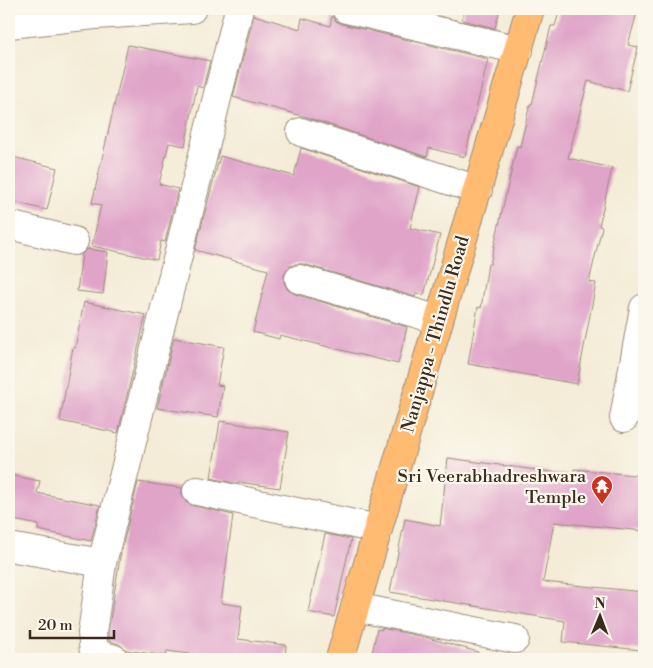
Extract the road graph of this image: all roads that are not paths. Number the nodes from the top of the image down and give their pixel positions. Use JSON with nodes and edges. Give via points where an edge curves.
{"nodes":[{"id":1,"x":192,"y":9,"type":"edge"},
{"id":2,"x":239,"y":9,"type":"edge"},
{"id":3,"x":346,"y":9,"type":"edge"},
{"id":4,"x":530,"y":9,"type":"edge"},
{"id":5,"x":9,"y":24,"type":"edge"},
{"id":6,"x":519,"y":50,"type":"junction"},
{"id":7,"x":301,"y":132,"type":"dead end"},
{"id":8,"x":478,"y":190,"type":"junction"},
{"id":9,"x":9,"y":225,"type":"edge"},
{"id":10,"x":74,"y":241,"type":"dead end"},
{"id":11,"x":299,"y":279,"type":"dead end"},
{"id":12,"x":644,"y":308,"type":"edge"},
{"id":13,"x":440,"y":320,"type":"junction"},
{"id":14,"x":624,"y":418,"type":"dead end"},
{"id":15,"x":197,"y":491,"type":"dead end"},
{"id":16,"x":378,"y":529,"type":"junction"},
{"id":17,"x":9,"y":547,"type":"edge"},
{"id":18,"x":102,"y":563,"type":"junction"},
{"id":19,"x":355,"y":607,"type":"junction"},
{"id":20,"x":515,"y":639,"type":"dead end"},
{"id":21,"x":114,"y":659,"type":"edge"},
{"id":22,"x":340,"y":659,"type":"edge"}],
"edges":[{"from":1,"to":5,"type":"street"},
{"from":2,"to":18,"type":"street"},
{"from":3,"to":6,"type":"street"},
{"from":4,"to":6,"type":"main road","name":"Nanjappa - Thindlu Road"},
{"from":6,"to":8,"type":"main road","name":"Nanjappa - Thindlu Road"},
{"from":7,"to":8,"type":"street"},
{"from":8,"to":13,"type":"main road","name":"Nanjappa - Thindlu Road"},
{"from":9,"to":10,"type":"street"},
{"from":11,"to":13,"type":"street"},
{"from":12,"to":14,"type":"street"},
{"from":13,"to":16,"type":"main road","name":"Nanjappa - Thindlu Road"},
{"from":15,"to":16,"type":"street"},
{"from":16,"to":19,"type":"main road","name":"Nanjappa - Thindlu Road"},
{"from":17,"to":18,"type":"street"},
{"from":18,"to":21,"type":"street","via":[[92,633],[94,653]]},
{"from":19,"to":20,"type":"street"},
{"from":19,"to":22,"type":"main road","name":"Nanjappa - Thindlu Road"}]}
